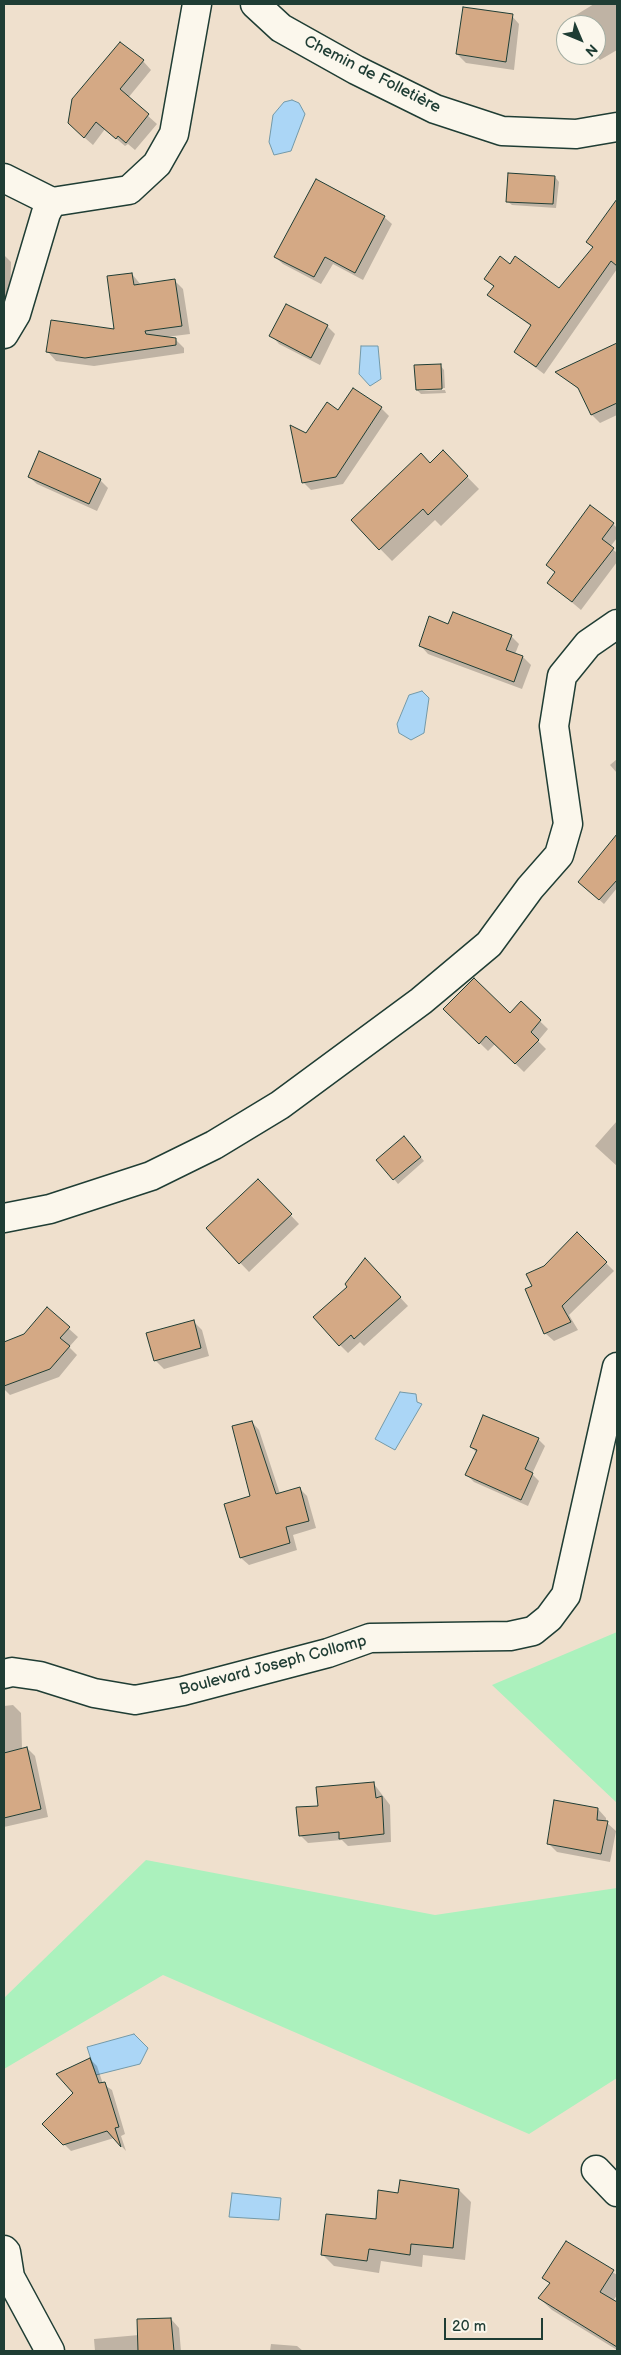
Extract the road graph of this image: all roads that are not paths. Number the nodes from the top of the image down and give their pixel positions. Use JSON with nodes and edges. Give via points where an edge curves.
{"nodes":[{"id":1,"x":197,"y":4,"type":"edge"},
{"id":2,"x":255,"y":4,"type":"edge"},
{"id":3,"x":617,"y":127,"type":"edge"},
{"id":4,"x":4,"y":178,"type":"edge"},
{"id":5,"x":52,"y":202,"type":"junction"},
{"id":6,"x":4,"y":334,"type":"edge"},
{"id":7,"x":617,"y":624,"type":"edge"},
{"id":8,"x":4,"y":1218,"type":"edge"},
{"id":9,"x":617,"y":1367,"type":"edge"},
{"id":10,"x":4,"y":1674,"type":"edge"},
{"id":11,"x":596,"y":2170,"type":"dead end"},
{"id":12,"x":617,"y":2192,"type":"edge"},
{"id":13,"x":4,"y":2250,"type":"edge"},
{"id":14,"x":50,"y":2351,"type":"edge"}],
"edges":[{"from":1,"to":5,"type":"street","via":[[174,134],[157,164],[129,190]]},
{"from":2,"to":3,"type":"street","name":"Chemin de Folletière","via":[[281,28],[435,109],[502,130],[576,134]]},
{"from":4,"to":5,"type":"street"},
{"from":5,"to":6,"type":"street","via":[[16,314]]},
{"from":7,"to":8,"type":"street","via":[[588,644],[562,676],[554,726],[568,824],[559,855],[489,944],[421,1002],[280,1105],[214,1145],[151,1176],[50,1209]]},
{"from":9,"to":10,"type":"street","name":"Boulevard Joseph Collomp","via":[[566,1595],[549,1618],[533,1632],[510,1636],[370,1638],[328,1653],[183,1691],[135,1700],[94,1693],[40,1676]]},
{"from":11,"to":12,"type":"street"},
{"from":13,"to":14,"type":"street","via":[[10,2277]]}]}
